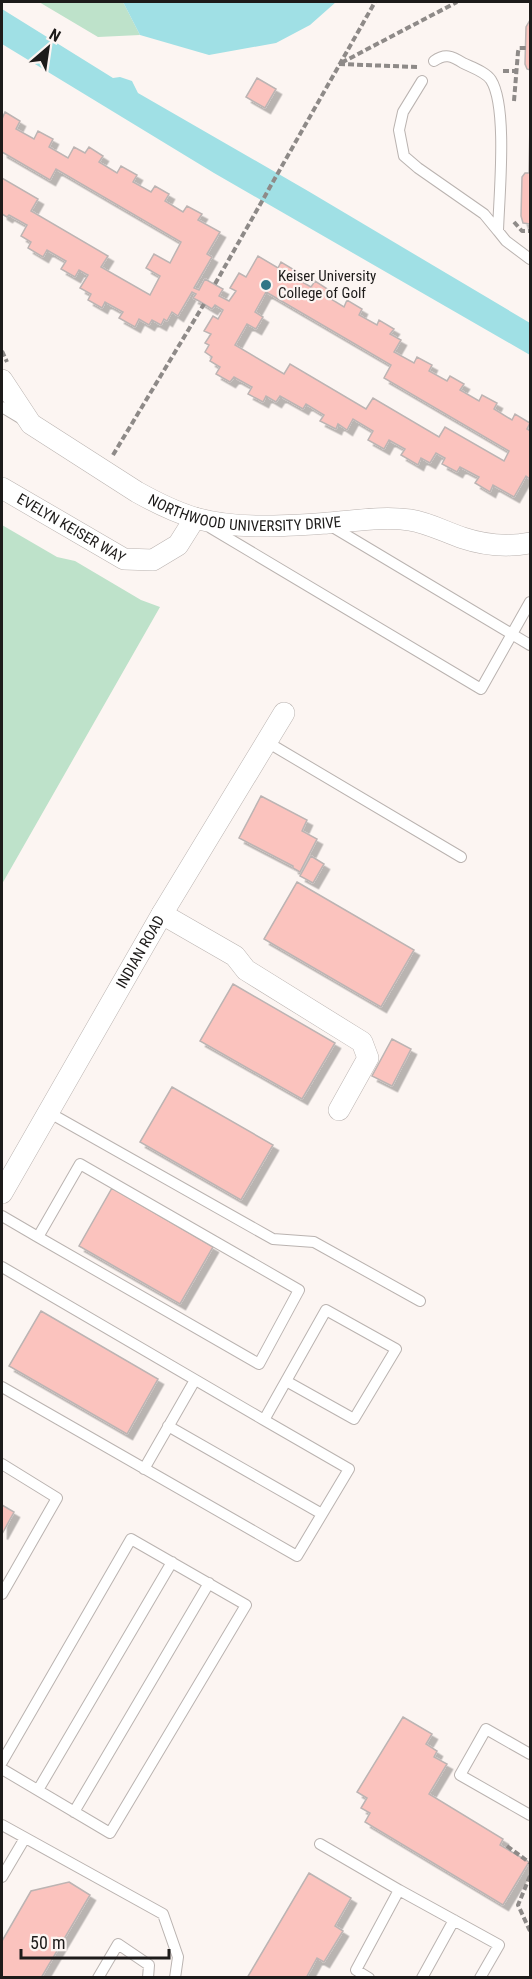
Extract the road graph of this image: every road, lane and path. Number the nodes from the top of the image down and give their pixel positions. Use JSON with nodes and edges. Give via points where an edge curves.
{"nodes":[{"id":1,"x":375,"y":2,"type":"edge"},
{"id":2,"x":457,"y":2,"type":"edge"},
{"id":3,"x":434,"y":61,"type":"dead end"},
{"id":4,"x":339,"y":64,"type":"junction"},
{"id":5,"x":418,"y":67,"type":"dead end"},
{"id":6,"x":476,"y":70,"type":"junction"},
{"id":7,"x":515,"y":71,"type":"dead end"},
{"id":8,"x":422,"y":81,"type":"dead end"},
{"id":9,"x":498,"y":231,"type":"junction"},
{"id":10,"x":531,"y":259,"type":"edge"},
{"id":11,"x":215,"y":284,"type":"dead end"},
{"id":12,"x":204,"y":304,"type":"dead end"},
{"id":13,"x":2,"y":351,"type":"edge"},
{"id":14,"x":5,"y":372,"type":"edge"},
{"id":15,"x":2,"y":408,"type":"edge"},
{"id":16,"x":31,"y":424,"type":"junction"},
{"id":17,"x":112,"y":462,"type":"junction"},
{"id":18,"x":2,"y":488,"type":"edge"},
{"id":19,"x":195,"y":518,"type":"junction"},
{"id":20,"x":325,"y":523,"type":"junction"},
{"id":21,"x":531,"y":543,"type":"edge"},
{"id":22,"x":531,"y":602,"type":"edge"},
{"id":23,"x":513,"y":634,"type":"junction"},
{"id":24,"x":531,"y":645,"type":"edge"},
{"id":25,"x":284,"y":713,"type":"dead end"},
{"id":26,"x":267,"y":742,"type":"junction"},
{"id":27,"x":461,"y":858,"type":"dead end"},
{"id":28,"x":162,"y":914,"type":"junction"},
{"id":29,"x":339,"y":1110,"type":"dead end"},
{"id":30,"x":48,"y":1112,"type":"junction"},
{"id":31,"x":2,"y":1193,"type":"edge"},
{"id":32,"x":2,"y":1216,"type":"edge"},
{"id":33,"x":38,"y":1237,"type":"junction"},
{"id":34,"x":2,"y":1267,"type":"edge"},
{"id":35,"x":420,"y":1301,"type":"dead end"},
{"id":36,"x":195,"y":1380,"type":"junction"},
{"id":37,"x":286,"y":1381,"type":"junction"},
{"id":38,"x":2,"y":1387,"type":"edge"},
{"id":39,"x":264,"y":1420,"type":"junction"},
{"id":40,"x":168,"y":1426,"type":"junction"},
{"id":41,"x":2,"y":1464,"type":"edge"},
{"id":42,"x":144,"y":1469,"type":"junction"},
{"id":43,"x":322,"y":1514,"type":"junction"},
{"id":44,"x":172,"y":1562,"type":"junction"},
{"id":45,"x":209,"y":1583,"type":"junction"},
{"id":46,"x":2,"y":1594,"type":"edge"},
{"id":47,"x":531,"y":1754,"type":"edge"},
{"id":48,"x":2,"y":1762,"type":"edge"},
{"id":49,"x":2,"y":1769,"type":"edge"},
{"id":50,"x":38,"y":1790,"type":"junction"},
{"id":51,"x":74,"y":1812,"type":"junction"},
{"id":52,"x":531,"y":1815,"type":"edge"},
{"id":53,"x":2,"y":1825,"type":"edge"},
{"id":54,"x":25,"y":1838,"type":"junction"},
{"id":55,"x":320,"y":1844,"type":"dead end"},
{"id":56,"x":507,"y":1846,"type":"dead end"},
{"id":57,"x":531,"y":1863,"type":"edge"},
{"id":58,"x":531,"y":1876,"type":"edge"},
{"id":59,"x":2,"y":1877,"type":"edge"},
{"id":60,"x":399,"y":1890,"type":"junction"},
{"id":61,"x":454,"y":1920,"type":"junction"},
{"id":62,"x":531,"y":1931,"type":"edge"},
{"id":63,"x":98,"y":1977,"type":"edge"},
{"id":64,"x":148,"y":1977,"type":"edge"},
{"id":65,"x":175,"y":1977,"type":"edge"},
{"id":66,"x":369,"y":1977,"type":"edge"},
{"id":67,"x":422,"y":1977,"type":"edge"},
{"id":68,"x":480,"y":1977,"type":"edge"}],
"edges":[{"from":1,"to":4,"type":"path"},
{"from":2,"to":4,"type":"path"},
{"from":3,"to":6,"type":"lane","via":[[451,56]]},
{"from":4,"to":5,"type":"path"},
{"from":4,"to":11,"type":"path"},
{"from":6,"to":7,"type":"path"},
{"from":6,"to":9,"type":"lane","via":[[490,77],[498,96],[502,149]]},
{"from":8,"to":9,"type":"lane","via":[[403,112],[399,130],[404,156],[484,214]]},
{"from":9,"to":10,"type":"lane"},
{"from":12,"to":17,"type":"path"},
{"from":13,"to":14,"type":"path"},
{"from":14,"to":16,"type":"street","name":"NORTHWOOD UNIVERSITY DRIVE"},
{"from":15,"to":16,"type":"lane"},
{"from":16,"to":17,"type":"street","name":"NORTHWOOD UNIVERSITY DRIVE"},
{"from":17,"to":19,"type":"street","name":"NORTHWOOD UNIVERSITY DRIVE","via":[[152,500]]},
{"from":18,"to":19,"type":"street","name":"EVELYN KEISER WAY","via":[[124,559],[153,560],[178,545]]},
{"from":19,"to":20,"type":"street","name":"NORTHWOOD UNIVERSITY DRIVE","via":[[248,525]]},
{"from":19,"to":23,"type":"lane","via":[[481,689]]},
{"from":20,"to":21,"type":"street","name":"NORTHWOOD UNIVERSITY DRIVE","via":[[410,520],[477,542]]},
{"from":20,"to":23,"type":"lane"},
{"from":22,"to":23,"type":"lane"},
{"from":23,"to":24,"type":"lane"},
{"from":25,"to":26,"type":"street","name":"INDIAN ROAD"},
{"from":26,"to":27,"type":"lane"},
{"from":26,"to":28,"type":"street","name":"INDIAN ROAD"},
{"from":28,"to":29,"type":"street","via":[[236,956],[246,970],[362,1042],[368,1058]]},
{"from":28,"to":30,"type":"street","name":"INDIAN ROAD"},
{"from":30,"to":31,"type":"street","name":"INDIAN ROAD"},
{"from":30,"to":35,"type":"lane","via":[[273,1239],[314,1242]]},
{"from":32,"to":33,"type":"lane"},
{"from":33,"to":33,"type":"lane","via":[[259,1364],[299,1290],[80,1164]]},
{"from":34,"to":36,"type":"lane"},
{"from":36,"to":39,"type":"lane"},
{"from":36,"to":40,"type":"lane"},
{"from":37,"to":37,"type":"lane","via":[[326,1310],[396,1349],[354,1419]]},
{"from":37,"to":39,"type":"lane"},
{"from":38,"to":42,"type":"lane"},
{"from":39,"to":43,"type":"lane","via":[[349,1469]]},
{"from":40,"to":42,"type":"lane"},
{"from":40,"to":43,"type":"lane"},
{"from":41,"to":46,"type":"lane","via":[[57,1498]]},
{"from":42,"to":43,"type":"lane","via":[[297,1556]]},
{"from":44,"to":45,"type":"lane"},
{"from":44,"to":48,"type":"lane","via":[[131,1539]]},
{"from":44,"to":50,"type":"lane"},
{"from":45,"to":51,"type":"lane"},
{"from":45,"to":51,"type":"lane","via":[[246,1605],[110,1833]]},
{"from":47,"to":52,"type":"lane","via":[[486,1729],[460,1775]]},
{"from":49,"to":50,"type":"lane"},
{"from":50,"to":51,"type":"lane"},
{"from":53,"to":54,"type":"lane"},
{"from":54,"to":59,"type":"lane"},
{"from":54,"to":65,"type":"lane","via":[[163,1914],[178,1957]]},
{"from":55,"to":60,"type":"lane"},
{"from":56,"to":57,"type":"path"},
{"from":58,"to":62,"type":"path","via":[[518,1905]]},
{"from":60,"to":61,"type":"lane"},
{"from":60,"to":66,"type":"lane","via":[[357,1970]]},
{"from":61,"to":67,"type":"lane"},
{"from":61,"to":68,"type":"lane","via":[[499,1945]]},
{"from":63,"to":64,"type":"lane","via":[[118,1944],[149,1965]]}]}
